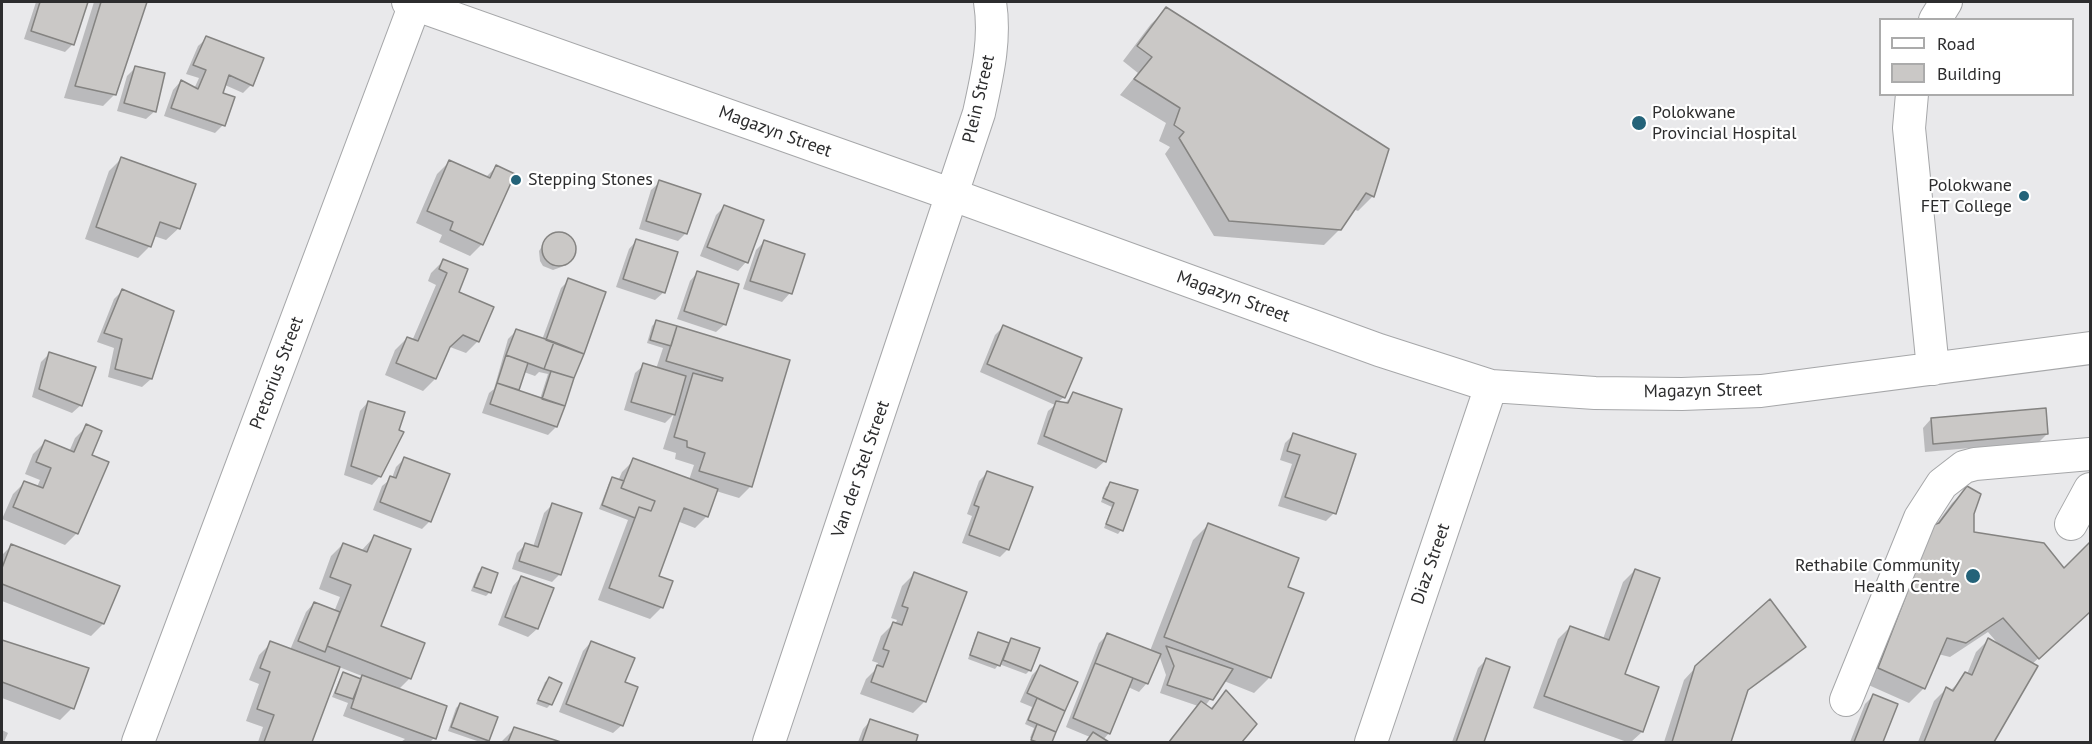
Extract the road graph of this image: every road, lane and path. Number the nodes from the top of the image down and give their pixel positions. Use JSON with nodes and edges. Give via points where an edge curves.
{"nodes":[{"id":1,"x":990,"y":2,"type":"edge"},
{"id":2,"x":1946,"y":2,"type":"edge"},
{"id":3,"x":411,"y":3,"type":"edge"},
{"id":4,"x":1936,"y":18,"type":"edge"},
{"id":5,"x":1912,"y":96,"type":"edge"},
{"id":6,"x":953,"y":195,"type":"junction"},
{"id":7,"x":2091,"y":348,"type":"edge"},
{"id":8,"x":1933,"y":369,"type":"junction"},
{"id":9,"x":1491,"y":386,"type":"junction"},
{"id":10,"x":2091,"y":454,"type":"edge"},
{"id":11,"x":2091,"y":489,"type":"edge"},
{"id":12,"x":2072,"y":524,"type":"dead end"},
{"id":13,"x":1846,"y":700,"type":"dead end"},
{"id":14,"x":138,"y":742,"type":"edge"},
{"id":15,"x":769,"y":742,"type":"edge"},
{"id":16,"x":1371,"y":742,"type":"edge"}],
"edges":[{"from":1,"to":6,"type":"street","name":"Plein Street","via":[[990,62],[979,113]]},
{"from":2,"to":4,"type":"street"},
{"from":3,"to":6,"type":"street","name":"Magazyn Street"},
{"from":3,"to":14,"type":"street","name":"Pretorius Street"},
{"from":5,"to":8,"type":"street","via":[[1909,128]]},
{"from":6,"to":9,"type":"street","name":"Magazyn Street","via":[[1379,350]]},
{"from":6,"to":15,"type":"street","name":"Van der Stel Street"},
{"from":7,"to":8,"type":"street","name":"Magazyn Street"},
{"from":8,"to":9,"type":"street","name":"Magazyn Street","via":[[1761,391],[1595,393]]},
{"from":9,"to":16,"type":"street","name":"Diaz Street"},
{"from":10,"to":13,"type":"street","via":[[1975,464],[1964,467],[1942,484],[1920,518]]},
{"from":11,"to":12,"type":"street"}]}
